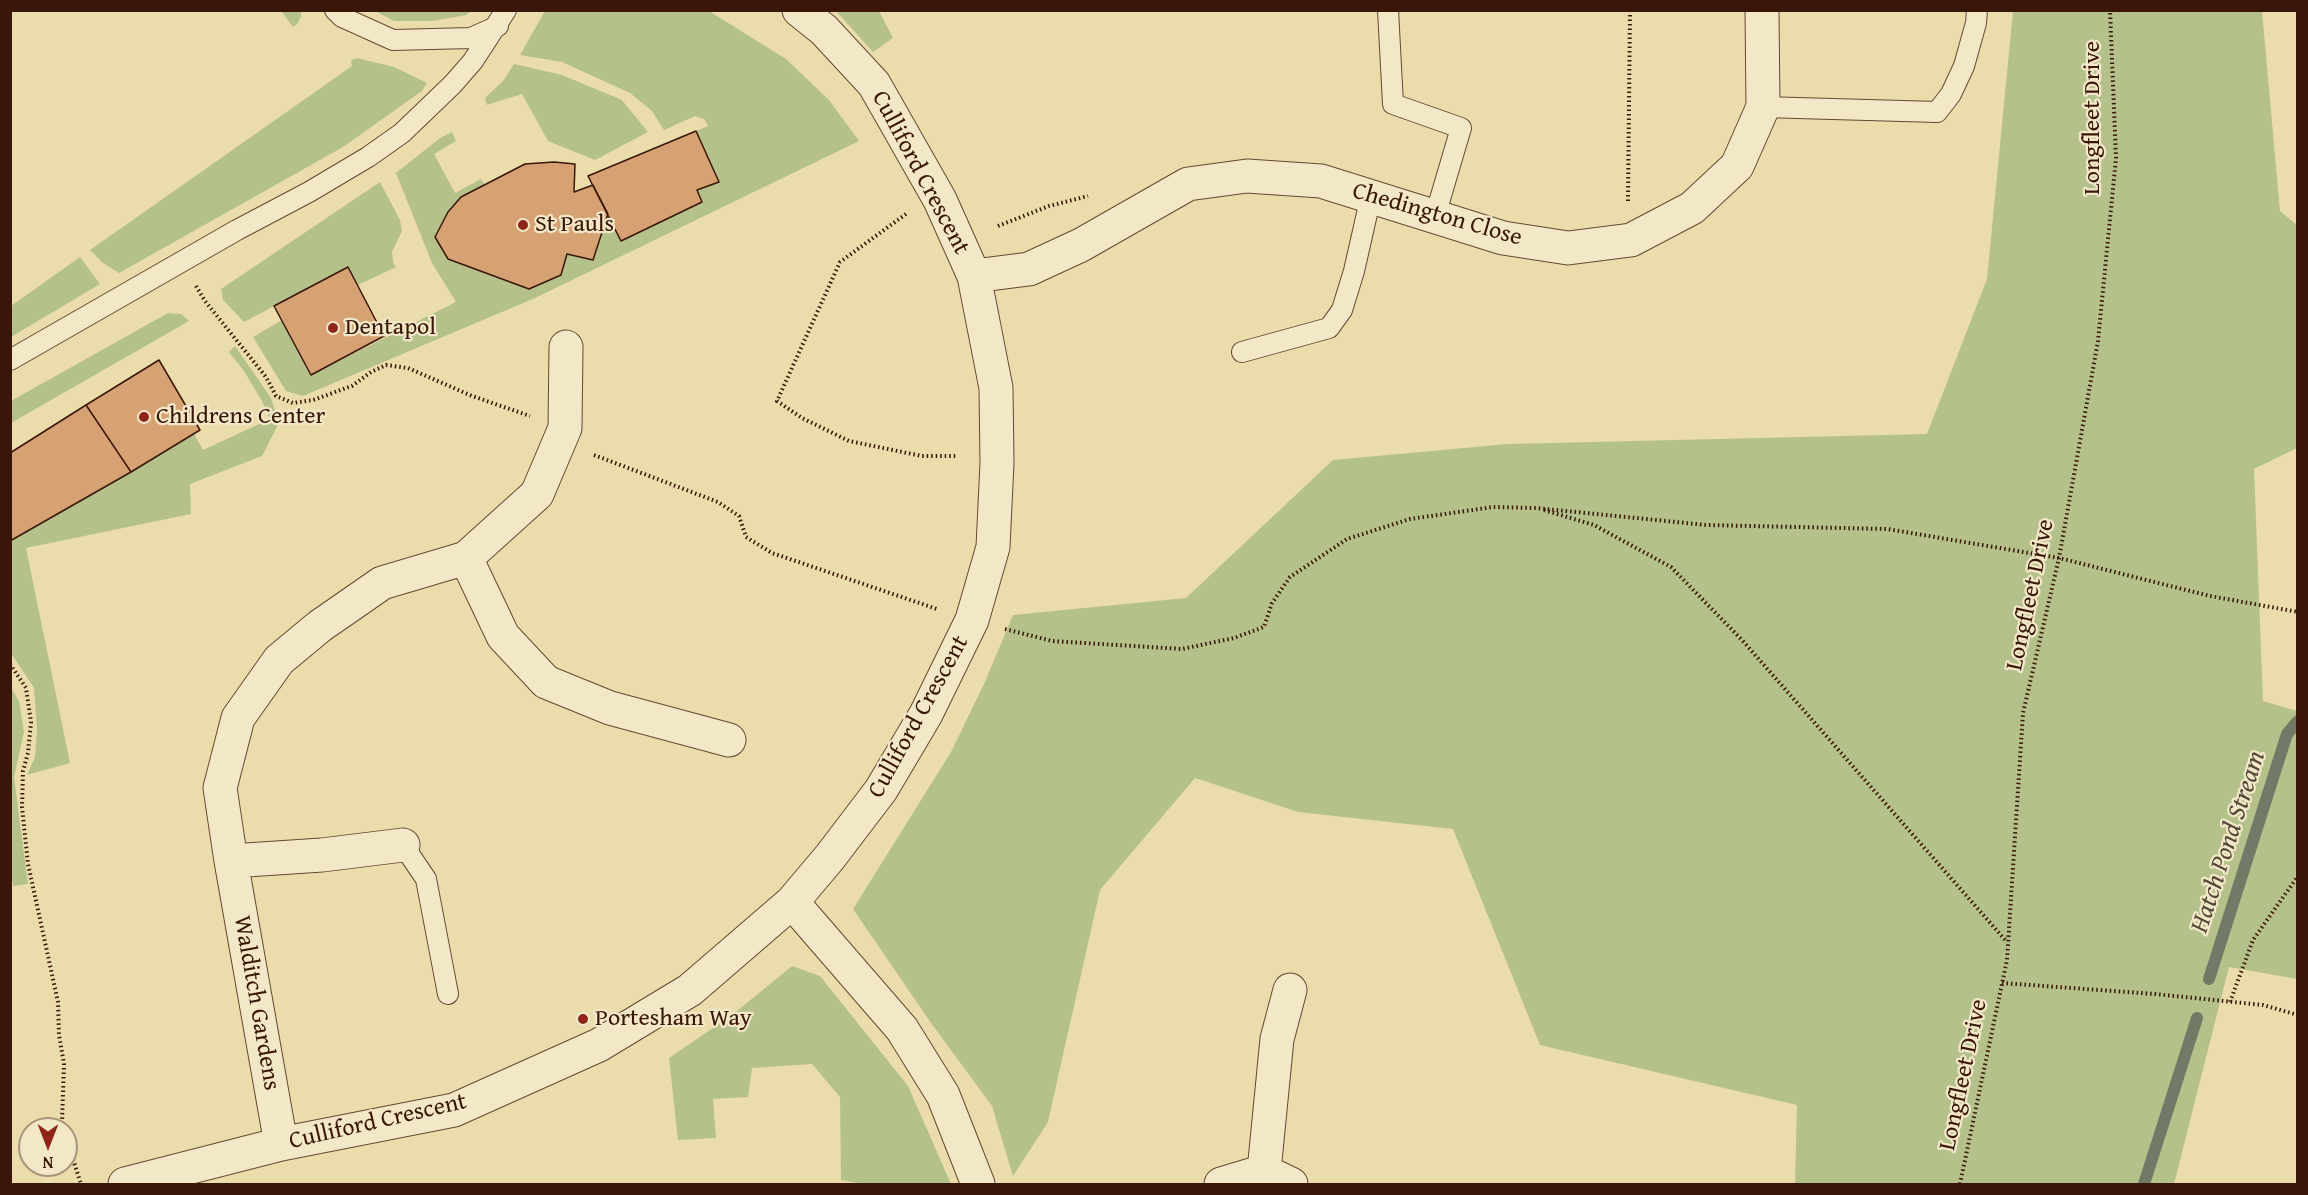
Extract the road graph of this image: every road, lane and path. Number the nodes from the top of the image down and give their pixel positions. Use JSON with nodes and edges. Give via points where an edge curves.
{"nodes":[{"id":1,"x":335,"y":10,"type":"edge"},
{"id":2,"x":799,"y":10,"type":"edge"},
{"id":3,"x":1388,"y":10,"type":"edge"},
{"id":4,"x":1629,"y":10,"type":"edge"},
{"id":5,"x":1762,"y":10,"type":"edge"},
{"id":6,"x":1977,"y":10,"type":"edge"},
{"id":7,"x":2110,"y":10,"type":"edge"},
{"id":8,"x":502,"y":18,"type":"edge"},
{"id":9,"x":1763,"y":107,"type":"junction"},
{"id":10,"x":1090,"y":196,"type":"dead end"},
{"id":11,"x":1371,"y":196,"type":"junction"},
{"id":12,"x":940,"y":200,"type":"junction"},
{"id":13,"x":1435,"y":216,"type":"junction"},
{"id":14,"x":998,"y":226,"type":"dead end"},
{"id":15,"x":1606,"y":244,"type":"junction"},
{"id":16,"x":974,"y":276,"type":"junction"},
{"id":17,"x":566,"y":347,"type":"dead end"},
{"id":18,"x":1242,"y":352,"type":"dead end"},
{"id":19,"x":10,"y":360,"type":"edge"},
{"id":20,"x":958,"y":456,"type":"dead end"},
{"id":21,"x":1536,"y":508,"type":"junction"},
{"id":22,"x":466,"y":558,"type":"junction"},
{"id":23,"x":2060,"y":558,"type":"junction"},
{"id":24,"x":2298,"y":612,"type":"edge"},
{"id":25,"x":972,"y":620,"type":"junction"},
{"id":26,"x":10,"y":664,"type":"edge"},
{"id":27,"x":729,"y":740,"type":"dead end"},
{"id":28,"x":403,"y":845,"type":"joint"},
{"id":29,"x":231,"y":861,"type":"junction"},
{"id":30,"x":2298,"y":876,"type":"edge"},
{"id":31,"x":792,"y":902,"type":"junction"},
{"id":32,"x":2008,"y":943,"type":"junction"},
{"id":33,"x":2002,"y":983,"type":"junction"},
{"id":34,"x":1290,"y":990,"type":"dead end"},
{"id":35,"x":448,"y":994,"type":"dead end"},
{"id":36,"x":2230,"y":1002,"type":"junction"},
{"id":37,"x":2298,"y":1015,"type":"edge"},
{"id":38,"x":62,"y":1117,"type":"edge"},
{"id":39,"x":280,"y":1144,"type":"junction"},
{"id":40,"x":1277,"y":1178,"type":"edge"},
{"id":41,"x":125,"y":1185,"type":"edge"},
{"id":42,"x":978,"y":1185,"type":"edge"},
{"id":43,"x":1221,"y":1185,"type":"edge"},
{"id":44,"x":1960,"y":1185,"type":"edge"}],
"edges":[{"from":1,"to":8,"type":"lane","via":[[342,17],[393,40],[471,38]]},
{"from":2,"to":12,"type":"street","name":"Culliford Crescent","via":[[824,30],[874,84]]},
{"from":3,"to":13,"type":"lane","via":[[1393,104],[1461,128]]},
{"from":4,"to":15,"type":"path","via":[[1628,218]]},
{"from":5,"to":9,"type":"street","name":"Chedington Close"},
{"from":6,"to":9,"type":"lane","via":[[1964,66],[1937,112]]},
{"from":7,"to":23,"type":"path","name":"Longfleet Drive","via":[[2116,158],[2098,341]]},
{"from":8,"to":19,"type":"lane","via":[[473,61],[440,98],[368,158]]},
{"from":9,"to":15,"type":"street","name":"Chedington Close","via":[[1737,166],[1692,208],[1631,240]]},
{"from":10,"to":14,"type":"path","via":[[1049,206]]},
{"from":11,"to":13,"type":"street","name":"Chedington Close"},
{"from":11,"to":16,"type":"street","name":"Chedington Close","via":[[1321,181],[1247,176],[1188,184],[1081,246],[1029,269]]},
{"from":11,"to":18,"type":"lane","via":[[1342,310],[1329,328]]},
{"from":12,"to":16,"type":"street","name":"Culliford Crescent"},
{"from":12,"to":20,"type":"path","via":[[908,213],[840,262],[777,401],[849,441],[922,456]]},
{"from":13,"to":15,"type":"street","name":"Chedington Close","via":[[1503,238],[1568,248]]},
{"from":16,"to":25,"type":"street","name":"Culliford Crescent","via":[[996,388],[997,463],[993,547]]},
{"from":17,"to":22,"type":"street","name":"Walditch Gardens","via":[[565,428],[537,494]]},
{"from":21,"to":23,"type":"path","via":[[1706,525],[1887,529]]},
{"from":21,"to":25,"type":"path","via":[[1493,507],[1410,519],[1347,539],[1290,577],[1272,603],[1264,627],[1182,649],[1052,641]]},
{"from":21,"to":32,"type":"path","via":[[1594,525],[1671,567],[1742,640]]},
{"from":22,"to":27,"type":"street","via":[[503,636],[546,682],[610,708]]},
{"from":22,"to":29,"type":"street","name":"Walditch Gardens","via":[[382,583],[279,660],[238,718],[220,788]]},
{"from":23,"to":24,"type":"path","via":[[2210,596]]},
{"from":23,"to":32,"type":"path","name":"Longfleet Drive","via":[[2023,714]]},
{"from":25,"to":31,"type":"street","name":"Culliford Crescent","via":[[926,714],[881,790]]},
{"from":26,"to":38,"type":"path","via":[[26,688],[31,722],[22,807],[28,864],[58,1002],[64,1064]]},
{"from":28,"to":29,"type":"street"},
{"from":28,"to":35,"type":"lane","via":[[426,879]]},
{"from":29,"to":39,"type":"street","name":"Walditch Gardens"},
{"from":30,"to":36,"type":"path","via":[[2253,940]]},
{"from":31,"to":39,"type":"street","name":"Culliford Crescent","via":[[690,990],[599,1045],[454,1110]]},
{"from":31,"to":42,"type":"street","via":[[902,1029],[943,1095]]},
{"from":32,"to":33,"type":"path","name":"Longfleet Drive"},
{"from":33,"to":36,"type":"path"},
{"from":33,"to":44,"type":"path","name":"Longfleet Drive"},
{"from":34,"to":40,"type":"street","via":[[1277,1039]]},
{"from":36,"to":37,"type":"path","via":[[2263,1005]]},
{"from":39,"to":41,"type":"street","name":"Culliford Crescent"},
{"from":40,"to":43,"type":"street"}]}
